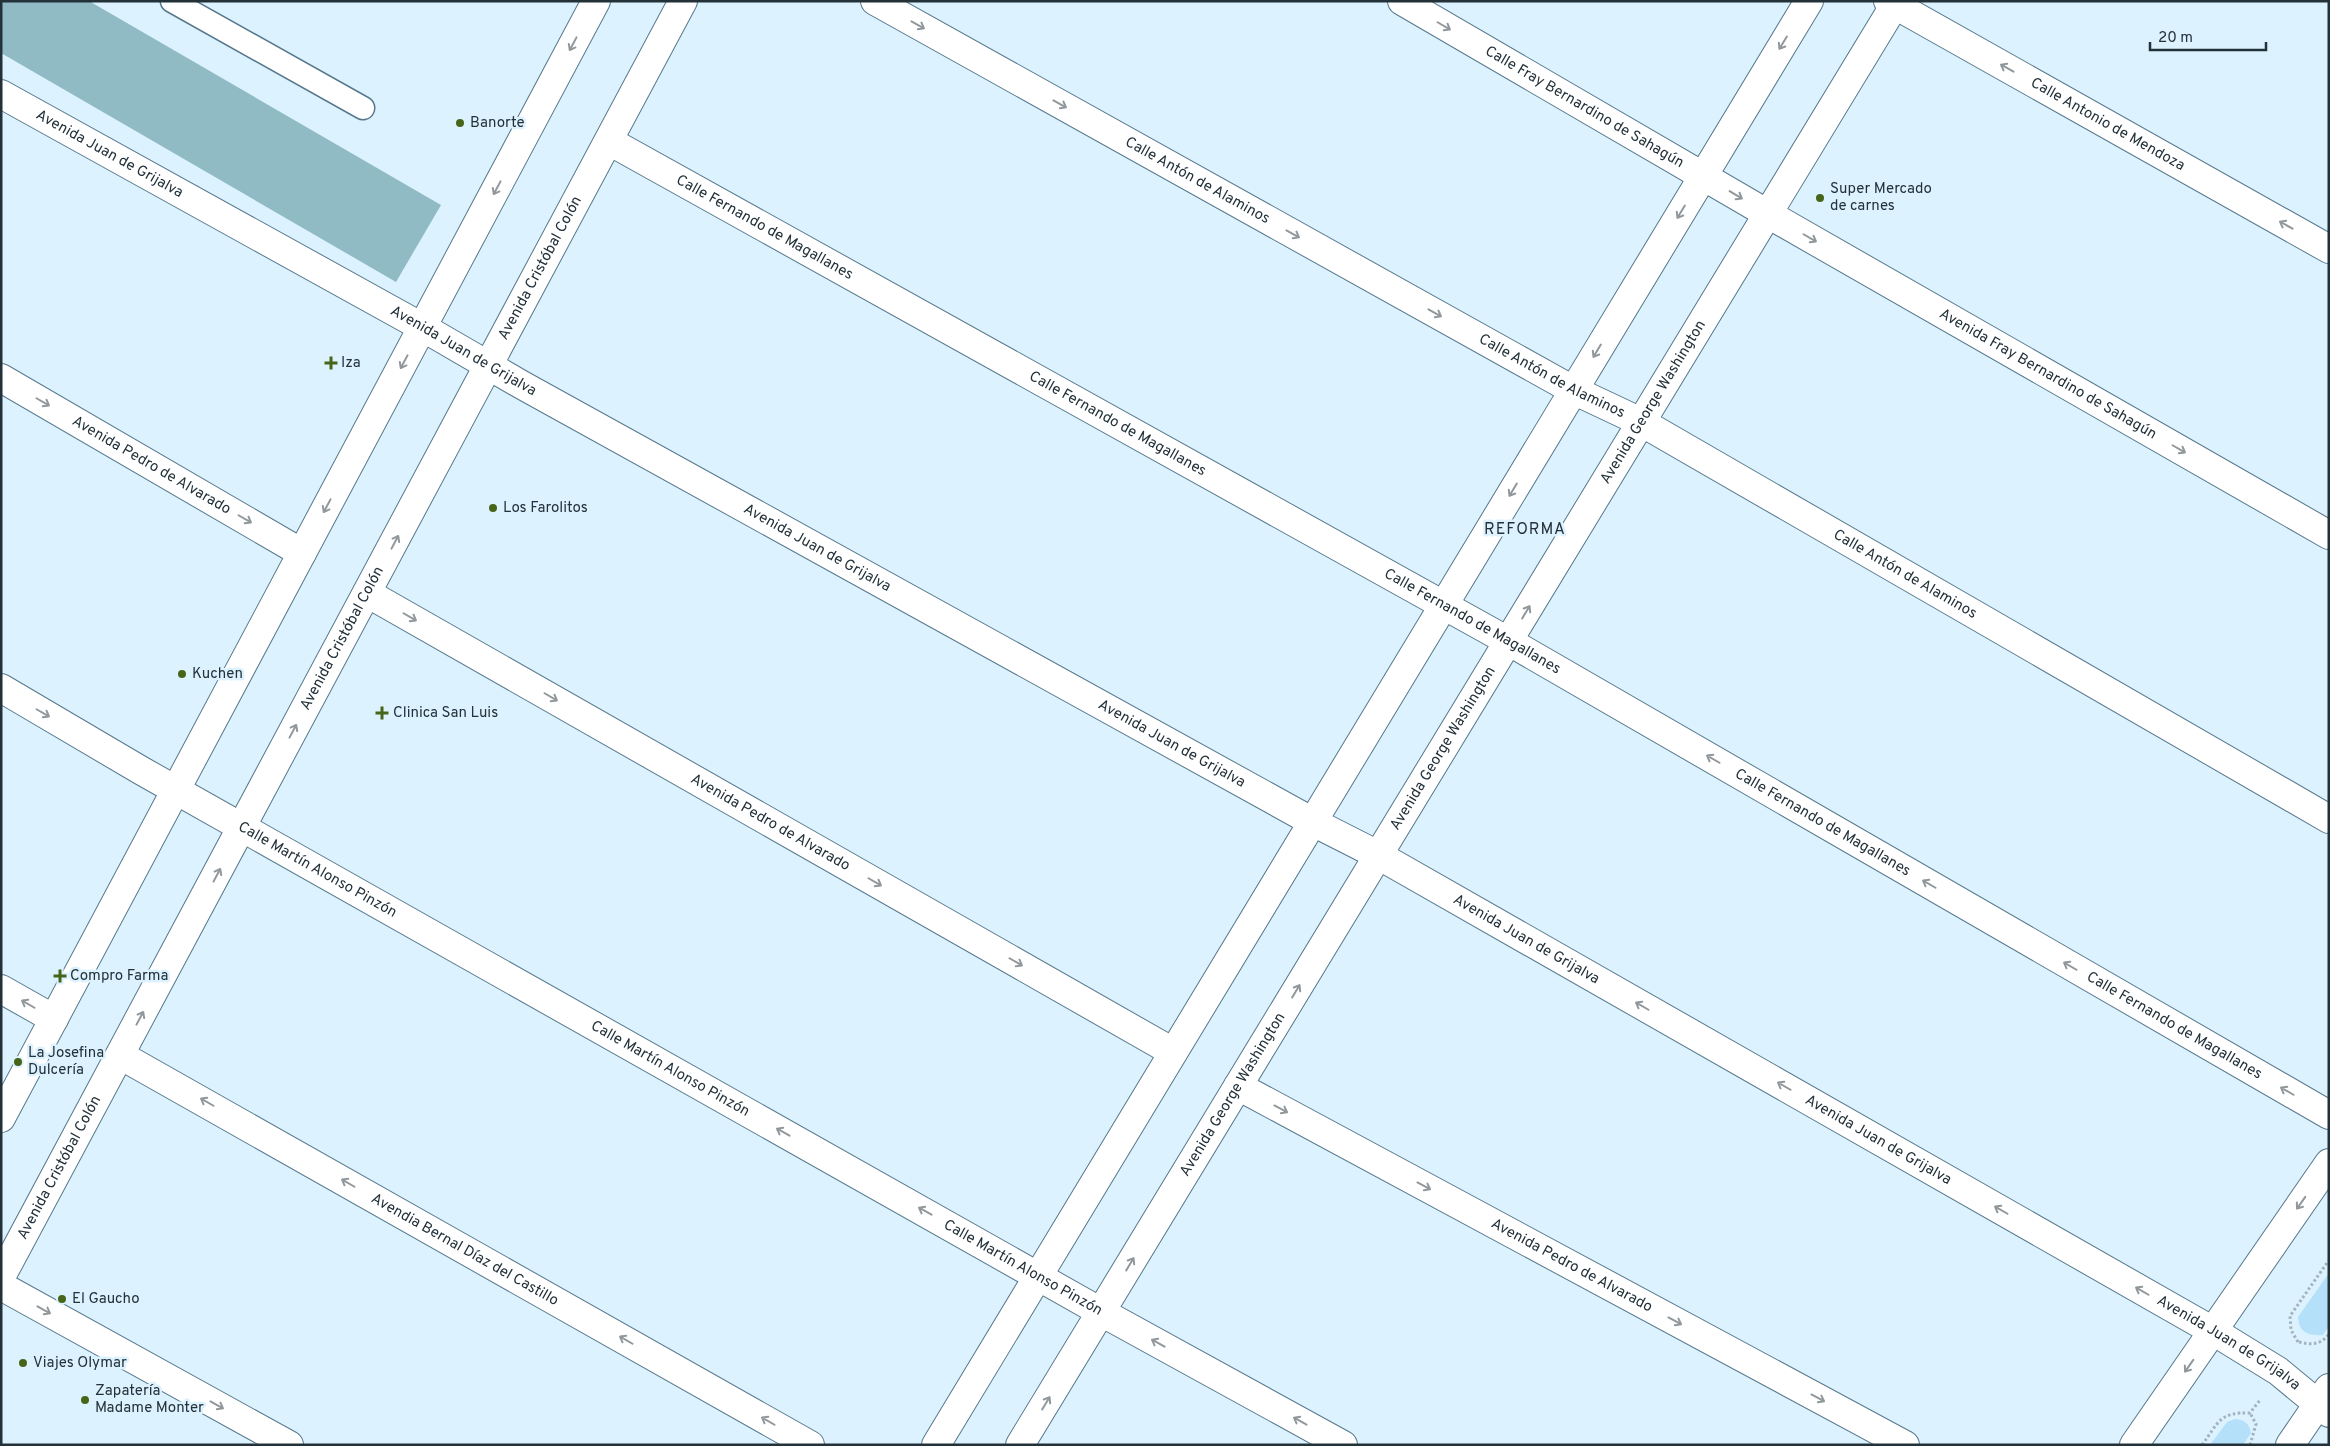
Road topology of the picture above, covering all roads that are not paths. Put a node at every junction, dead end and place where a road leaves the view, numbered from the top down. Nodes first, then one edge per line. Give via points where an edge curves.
1 (172, 1) edge
2 (596, 1) edge
3 (683, 1) edge
4 (875, 1) edge
5 (1402, 1) edge
6 (1809, 1) edge
7 (1893, 2) edge
8 (1, 94) edge
9 (363, 108) dead end
10 (609, 141) junction
11 (1703, 175) junction
12 (1768, 214) junction
13 (2329, 249) edge
14 (422, 327) junction
15 (488, 366) junction
16 (1, 378) edge
17 (1574, 390) junction
18 (1641, 422) junction
19 (2329, 535) edge
20 (302, 553) junction
21 (367, 593) junction
22 (1444, 605) junction
23 (1508, 641) junction
24 (1, 688) edge
25 (176, 790) junction
26 (2329, 819) edge
27 (1313, 822) junction
28 (242, 826) junction
29 (1378, 855) junction
30 (1, 989) edge
31 (54, 1019) junction
32 (1174, 1052) junction
33 (120, 1055) junction
34 (1238, 1086) junction
35 (2329, 1115) edge
36 (1, 1118) edge
37 (2329, 1163) edge
38 (1039, 1276) junction
39 (1, 1277) edge
40 (1, 1286) edge
41 (1101, 1312) junction
42 (2213, 1331) junction
43 (2325, 1401) edge
44 (289, 1445) edge
45 (810, 1445) edge
46 (936, 1445) edge
47 (1020, 1445) edge
48 (1343, 1445) edge
49 (1905, 1445) edge
50 (2134, 1445) edge
51 (2290, 1445) edge

1 - 9 lane
2 -> 14 street
3 - 10 street, Avenida Cristóbal Colón
4 -> 17 street, Calle Antón de Alaminos
5 -> 11 street, Calle Fray Bernardino de Sahagún
6 -> 11 street
7 - 12 street, Avenida George Washington
13 -> 7 street, Calle Antonio de Mendoza
8 - 14 street, Avenida Juan de Grijalva
10 - 15 street, Avenida Cristóbal Colón
10 - 22 street, Calle Fernando de Magallanes
11 -> 12 street, Calle Fray Bernardino de Sahagún
11 -> 17 street
12 - 18 street, Avenida George Washington
12 -> 19 street, Avenida Fray Bernardino de Sahagún
14 - 15 street, Avenida Juan de Grijalva
14 -> 20 street
21 -> 15 street, Avenida Cristóbal Colón
15 - 27 street, Avenida Juan de Grijalva
16 -> 20 street, Avenida Pedro de Alvarado
17 - 18 street, Calle Antón de Alaminos
17 -> 22 street
23 -> 18 street, Avenida George Washington
18 - 26 street, Calle Antón de Alaminos
20 - 25 street
28 -> 21 street, Avenida Cristóbal Colón
21 -> 32 street, Avenida Pedro de Alvarado
22 - 23 street, Calle Fernando de Magallanes
22 - 27 street
23 - 29 street, Avenida George Washington
35 -> 23 street, Calle Fernando de Magallanes
24 -> 25 street, Calle Martín Alonso Pinzón
25 - 28 street, Calle Martín Alonso Pinzón
25 - 31 street
27 - 29 street, Avenida Juan de Grijalva
27 - 32 street
33 -> 28 street, Avenida Cristóbal Colón
38 -> 28 street, Calle Martín Alonso Pinzón
34 -> 29 street, Avenida George Washington
42 -> 29 street, Avenida Juan de Grijalva
31 -> 30 street
31 - 36 street
32 - 38 street
33 - 39 street, Avenida Cristóbal Colón
45 -> 33 street, Avendia Bernal Díaz del Castillo
41 -> 34 street, Avenida George Washington
34 -> 49 street, Avenida Pedro de Alvarado
37 -> 42 street
38 - 41 street, Calle Martín Alonso Pinzón
38 - 46 street
40 -> 44 street
47 -> 41 street, Avenida George Washington
48 -> 41 street, Calle Martín Alonso Pinzón
42 - 43 street, Avenida Juan de Grijalva
42 -> 50 street
43 - 51 street

